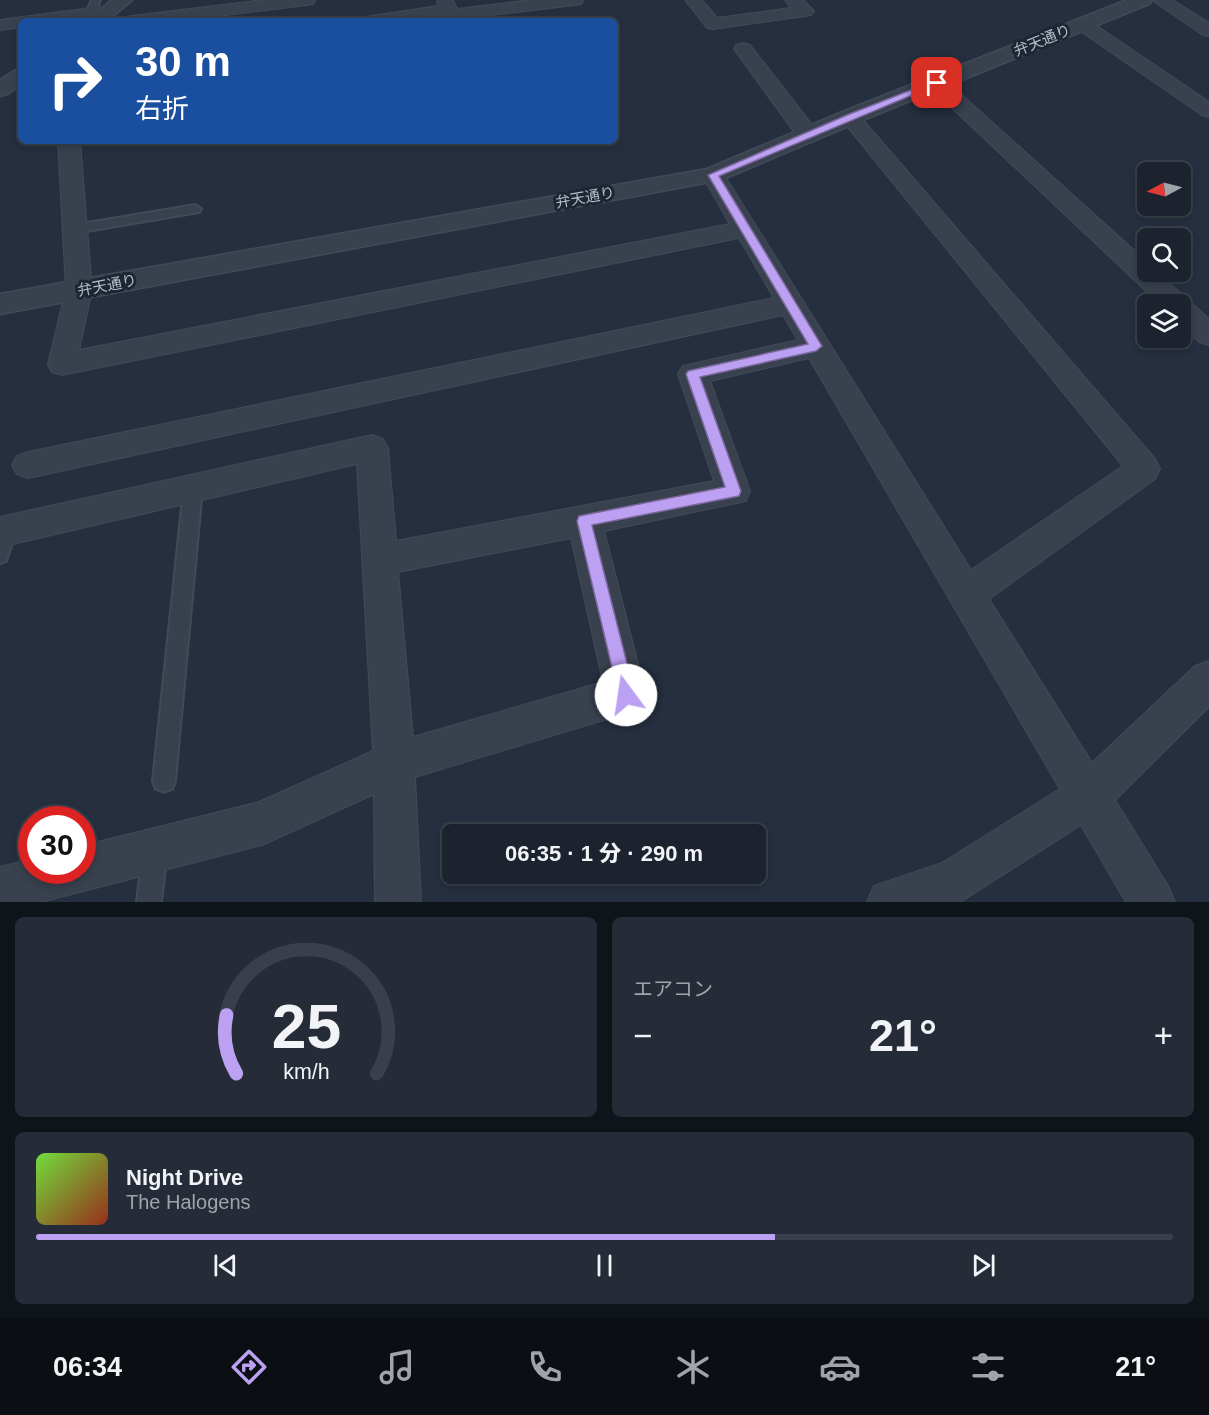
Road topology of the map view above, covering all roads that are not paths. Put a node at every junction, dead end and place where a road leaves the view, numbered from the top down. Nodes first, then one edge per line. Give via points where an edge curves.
1 (123, 0) edge
2 (307, 0) edge
3 (575, 0) edge
4 (693, 0) edge
5 (793, 0) edge
6 (1143, 0) edge
7 (1160, 0) edge
8 (447, 5) edge
9 (96, 12) edge
10 (52, 18) edge
11 (157, 18) edge
12 (386, 18) edge
13 (18, 22) edge
14 (1082, 24) junction
15 (0, 25) edge
16 (1209, 31) edge
17 (743, 49) dead end
18 (18, 77) edge
19 (937, 83) junction
20 (0, 90) edge
21 (1209, 111) edge
22 (850, 117) junction
23 (808, 135) junction
24 (69, 144) edge
25 (713, 175) junction
26 (195, 209) dead end
27 (75, 229) junction
28 (745, 229) junction
29 (79, 290) junction
30 (1165, 294) edge
31 (0, 304) edge
32 (790, 304) junction
33 (1191, 318) edge
34 (1209, 335) edge
35 (816, 346) junction
36 (28, 465) dead end
37 (192, 489) junction
38 (584, 521) junction
39 (2, 539) edge
40 (380, 560) junction
41 (965, 595) junction
42 (1209, 680) edge
43 (394, 763) junction
44 (164, 781) dead end
45 (1087, 797) junction
46 (155, 850) junction
47 (96, 865) edge
48 (23, 884) edge
49 (0, 890) edge
50 (149, 902) edge
51 (398, 902) edge
52 (890, 902) edge
53 (1152, 902) edge

1 - 9 street
2 - 11 street
3 - 8 street via 449,15
4 - 5 street via 713,24 805,11
6 - 14 street, 弁天通り
7 - 16 street
8 - 12 street
9 - 10 street
13 - 15 street
14 - 19 street, 弁天通り
14 - 21 street
17 - 23 street
18 - 20 street
19 - 22 street, 弁天通り
19 - 30 street
22 - 23 street, 弁天通り
22 - 41 street via 1144,469
23 - 25 street, 弁天通り
24 - 27 street
25 - 28 street
25 - 29 street, 弁天通り
26 - 27 lane
27 - 29 street
28 - 29 street via 62,364
28 - 32 street
29 - 31 street, 弁天通り
32 - 35 street
32 - 36 street
33 - 34 street
35 - 38 street via 693,374 734,491
35 - 41 street
37 - 39 street
37 - 40 street via 372,448
37 - 44 lane
38 - 40 street
38 - 43 street via 626,695
40 - 43 street
41 - 45 street
42 - 45 street
43 - 46 street via 262,823
43 - 51 street
45 - 52 street via 953,882
45 - 53 street
46 - 47 street
46 - 50 lane
48 - 49 street

